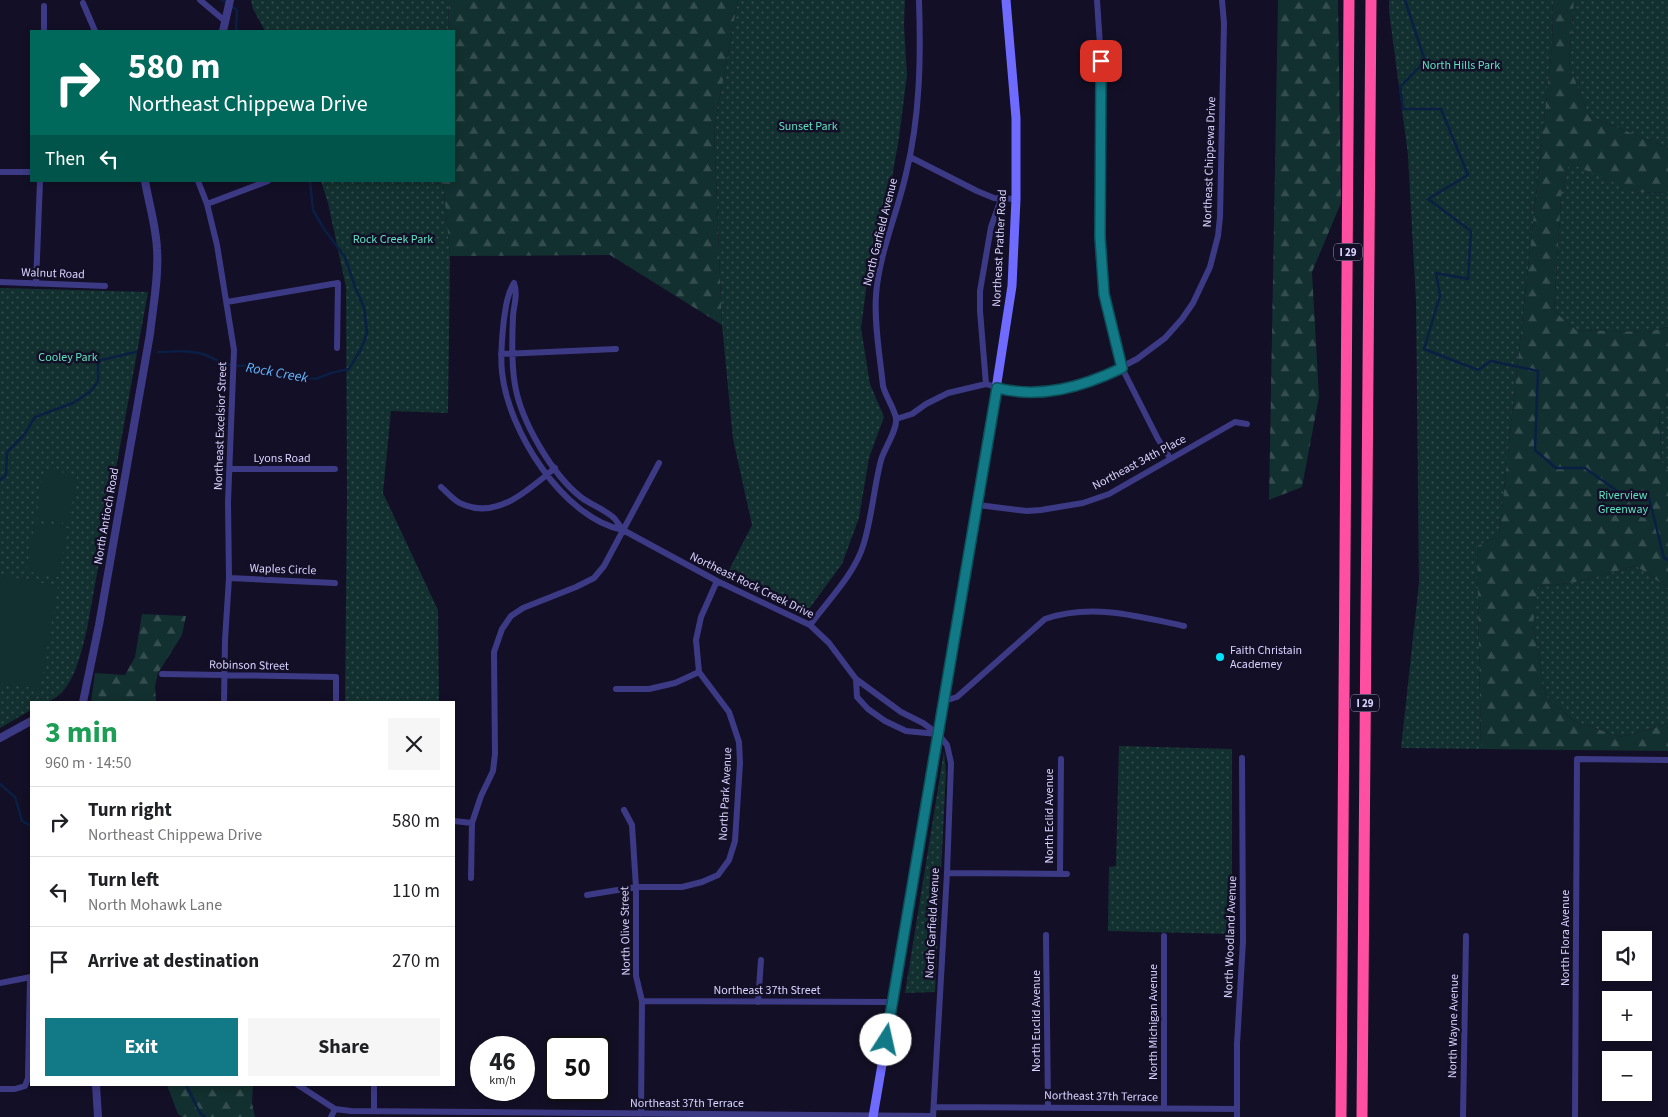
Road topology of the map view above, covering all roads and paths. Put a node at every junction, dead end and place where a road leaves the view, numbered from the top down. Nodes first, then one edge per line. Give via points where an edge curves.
1 (200, 0) edge
2 (230, 0) edge
3 (919, 0) edge
4 (1006, 0) edge
5 (1097, 0) edge
6 (1222, 0) edge
7 (1349, 0) edge
8 (1371, 0) edge
9 (83, 3) dead end
10 (44, 6) dead end
11 (226, 17) junction
12 (44, 30) edge
13 (95, 30) edge
14 (223, 30) edge
15 (910, 157) junction
16 (0, 172) edge
17 (30, 172) edge
18 (40, 182) edge
19 (145, 182) edge
20 (198, 182) edge
21 (265, 182) edge
22 (1000, 199) junction
23 (1016, 199) junction
24 (207, 204) junction
25 (0, 282) edge
26 (36, 284) junction
27 (105, 286) dead end
28 (227, 302) junction
29 (337, 348) dead end
30 (616, 349) dead end
31 (513, 353) junction
32 (501, 354) junction
33 (1122, 368) junction
34 (986, 384) junction
35 (997, 388) junction
36 (896, 419) junction
37 (1247, 424) dead end
38 (1170, 458) junction
39 (659, 463) dead end
40 (335, 468) dead end
41 (555, 468) junction
42 (230, 469) junction
43 (547, 474) junction
44 (440, 487) dead end
45 (978, 505) junction
46 (623, 530) junction
47 (229, 578) junction
48 (717, 581) junction
49 (335, 583) dead end
50 (810, 625) junction
51 (1184, 626) dead end
52 (699, 672) junction
53 (162, 674) dead end
54 (224, 677) junction
55 (856, 680) junction
56 (616, 690) dead end
57 (83, 701) edge
58 (224, 701) edge
59 (336, 701) edge
60 (944, 702) junction
61 (30, 722) edge
62 (938, 734) junction
63 (0, 738) edge
64 (1242, 758) dead end
65 (1060, 759) dead end
66 (1668, 760) edge
67 (624, 810) dead end
68 (455, 821) edge
69 (472, 823) junction
70 (947, 873) junction
71 (471, 878) dead end
72 (636, 887) junction
73 (587, 895) dead end
74 (1046, 935) dead end
75 (1164, 936) dead end
76 (1466, 936) dead end
77 (761, 960) dead end
78 (30, 978) edge
79 (0, 983) edge
80 (642, 1001) junction
81 (758, 1002) junction
82 (893, 1002) junction
83 (30, 1011) edge
84 (96, 1086) edge
85 (300, 1086) edge
86 (374, 1086) edge
87 (0, 1088) edge
88 (934, 1107) junction
89 (1048, 1107) junction
90 (1164, 1108) junction
91 (1237, 1108) junction
92 (335, 1109) junction
93 (374, 1111) junction
94 (641, 1114) junction
95 (603, 1115) edge
96 (727, 1116) edge
97 (873, 1116) edge
98 (98, 1117) edge
99 (331, 1117) edge
100 (933, 1117) edge
101 (1237, 1117) edge
102 (1341, 1117) edge
103 (1362, 1117) edge
104 (1463, 1117) edge
105 (1576, 1117) edge

1 - 11 street
2 - 11 street
3 - 15 street, North Garfield Avenue via 920,57
4 - 23 main road, Northeast Prather Road via 1016,118
5 - 33 street via 1101,61 1100,237 1104,294
6 - 33 street, Northeast Chippewa Drive via 1220,217 1214,255 1203,285 1182,319 1165,338
7 - 102 highway, I 29
8 - 103 highway, I 29
9 - 13 street
10 - 12 street
11 - 14 street
15 - 22 street via 976,191
15 - 36 street, North Garfield Avenue via 876,294 883,386
16 - 17 street
18 - 26 street
19 - 57 street, North Antioch Road via 157,250 156,290
20 - 24 street, Northeast Excelsior Street
21 - 24 street
22 - 23 street
22 - 34 street via 991,227 980,291
23 - 35 main road, Northeast Prather Road via 1012,286
24 - 28 street, Northeast Excelsior Street
25 - 26 street, Walnut Road
26 - 27 street, Walnut Road
28 - 29 street via 338,283
28 - 42 street, Northeast Excelsior Street via 234,350
30 - 31 street
31 - 32 street
31 - 32 street, Northeast Rock Creek Drive via 517,292 514,283 508,294
31 - 41 street, Northeast Rock Creek Drive via 515,384 523,412
32 - 43 street, Northeast Rock Creek Drive via 508,400 518,427
33 - 35 street, Northeast Chippewa Drive via 1063,390 1029,393
33 - 38 street
34 - 35 street, Northeast Chippewa Drive
34 - 36 street via 948,393 912,414
35 - 45 main road, Northeast Prather Road
36 - 50 street via 881,460 861,550 849,574
37 - 38 street, Northeast 34th Place via 1235,422
38 - 45 street, Northeast 34th Place via 1109,494 1083,503 1027,511
39 - 46 street
40 - 42 street, Lyons Road
41 - 43 street
41 - 46 street, Northeast Rock Creek Drive via 582,498 614,518
42 - 47 street, Northeast Excelsior Street
43 - 44 street via 507,504 492,509 460,504
43 - 46 street, Northeast Rock Creek Drive via 567,499 595,519
45 - 60 main road, Northeast Prather Road
46 - 48 street, Northeast Rock Creek Drive
46 - 69 street via 594,578 523,608 511,616 502,629 494,652 495,754 492,771
47 - 49 street, Waples Circle
47 - 54 street, Northeast Excelsior Street
48 - 50 street, Northeast Rock Creek Drive
48 - 52 street via 701,617 696,640
50 - 55 street, Northeast Rock Creek Drive via 829,643
51 - 60 street via 1121,612 1062,613 1045,619 957,696
52 - 56 street via 675,683 649,689
52 - 72 street, North Park Avenue via 729,712 739,742 735,841 729,860 718,875 682,887
53 - 54 street, Robinson Street
54 - 58 street, Northeast Excelsior Street
54 - 59 street, Robinson Street via 336,678
55 - 62 street, Northeast Rock Creek Drive
55 - 62 street, Northeast Rock Creek Drive via 857,697 885,721 906,731
60 - 62 main road, Northeast Prather Road
61 - 63 street
62 - 70 street, North Garfield Avenue via 947,745 951,763
62 - 82 main road, Northeast Prather Road
64 - 91 street, North Woodland Avenue via 1243,941
65 - 70 street, North Eclid Avenue via 1064,874
66 - 105 street, North Flora Avenue via 1577,759
67 - 72 street, North Olive Street via 632,825
68 - 69 street
69 - 71 street
70 - 88 street, North Garfield Avenue
72 - 73 street, North Park Avenue
72 - 80 street, North Olive Street via 636,976
74 - 89 street, North Euclid Avenue
75 - 90 street, North Michigan Avenue
76 - 104 street, North Wayne Avenue
77 - 81 street
78 - 79 street
80 - 81 street, Northeast 37th Street
80 - 94 street, North Olive Street
81 - 82 street, Northeast 37th Street
82 - 97 main road, Northeast Prather Road
83 - 87 street via 25,1086
84 - 98 street
85 - 92 street
86 - 93 street
88 - 89 street, Northeast 37th Terrace
88 - 100 street, North Garfield Avenue
89 - 90 street, Northeast 37th Terrace
90 - 91 street, Northeast 37th Terrace
91 - 101 street, North Woodland Avenue
92 - 93 street, Northeast 37th Terrace
92 - 99 street
93 - 95 street, Northeast 37th Terrace
94 - 95 street, Northeast 37th Terrace
94 - 96 street, Northeast 37th Terrace
96 - 97 street, Northeast 37th Terrace
97 - 100 street, Northeast 37th Terrace

